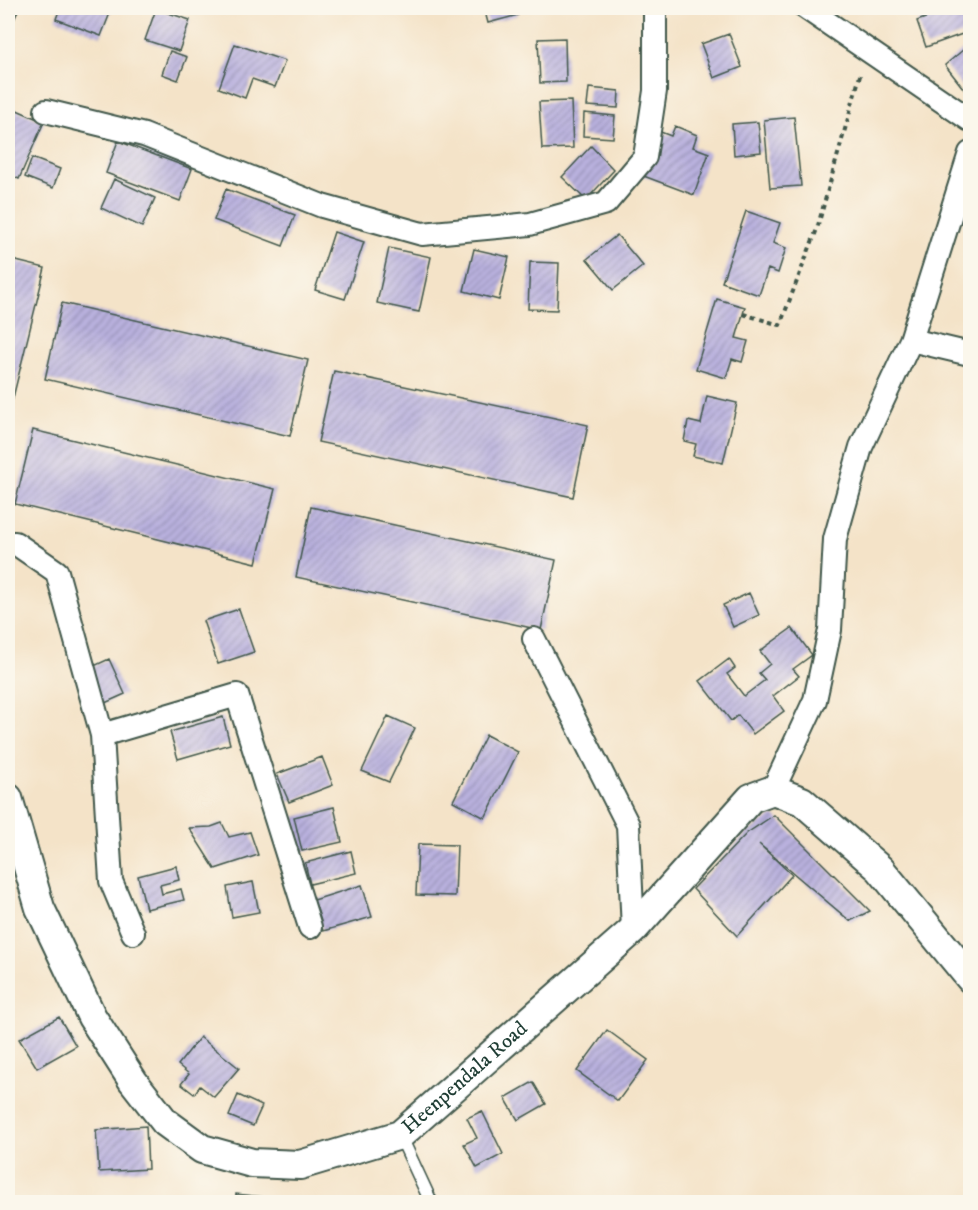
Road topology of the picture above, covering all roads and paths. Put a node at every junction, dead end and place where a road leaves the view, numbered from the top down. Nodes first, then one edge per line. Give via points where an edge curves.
1 (655, 8) edge
2 (806, 8) edge
3 (867, 50) junction
4 (46, 111) dead end
5 (970, 120) edge
6 (970, 153) edge
7 (743, 314) dead end
8 (911, 340) junction
9 (970, 354) edge
10 (8, 543) edge
11 (534, 639) dead end
12 (102, 735) junction
13 (773, 790) junction
14 (8, 798) edge
15 (310, 927) dead end
16 (633, 930) junction
17 (133, 933) dead end
18 (970, 978) edge
19 (400, 1135) junction
20 (430, 1203) edge

1 - 4 street via 655,91 645,157 606,203 530,224 423,234 322,207 144,135
2 - 3 street
3 - 5 street
3 - 7 path via 817,229 780,325
6 - 8 street
8 - 9 street
8 - 13 street via 861,447 835,539 830,630 815,700
10 - 12 street via 15,543 57,572
11 - 16 street via 628,825
12 - 15 street via 237,695
12 - 17 street via 111,881
13 - 16 street, Heenpendala Road via 751,798
13 - 18 street via 802,801 880,869
14 - 19 street, Heenpendala Road via 40,909 92,1017 133,1082 165,1122 202,1149 252,1163 300,1165
16 - 19 street, Heenpendala Road
19 - 20 lane

